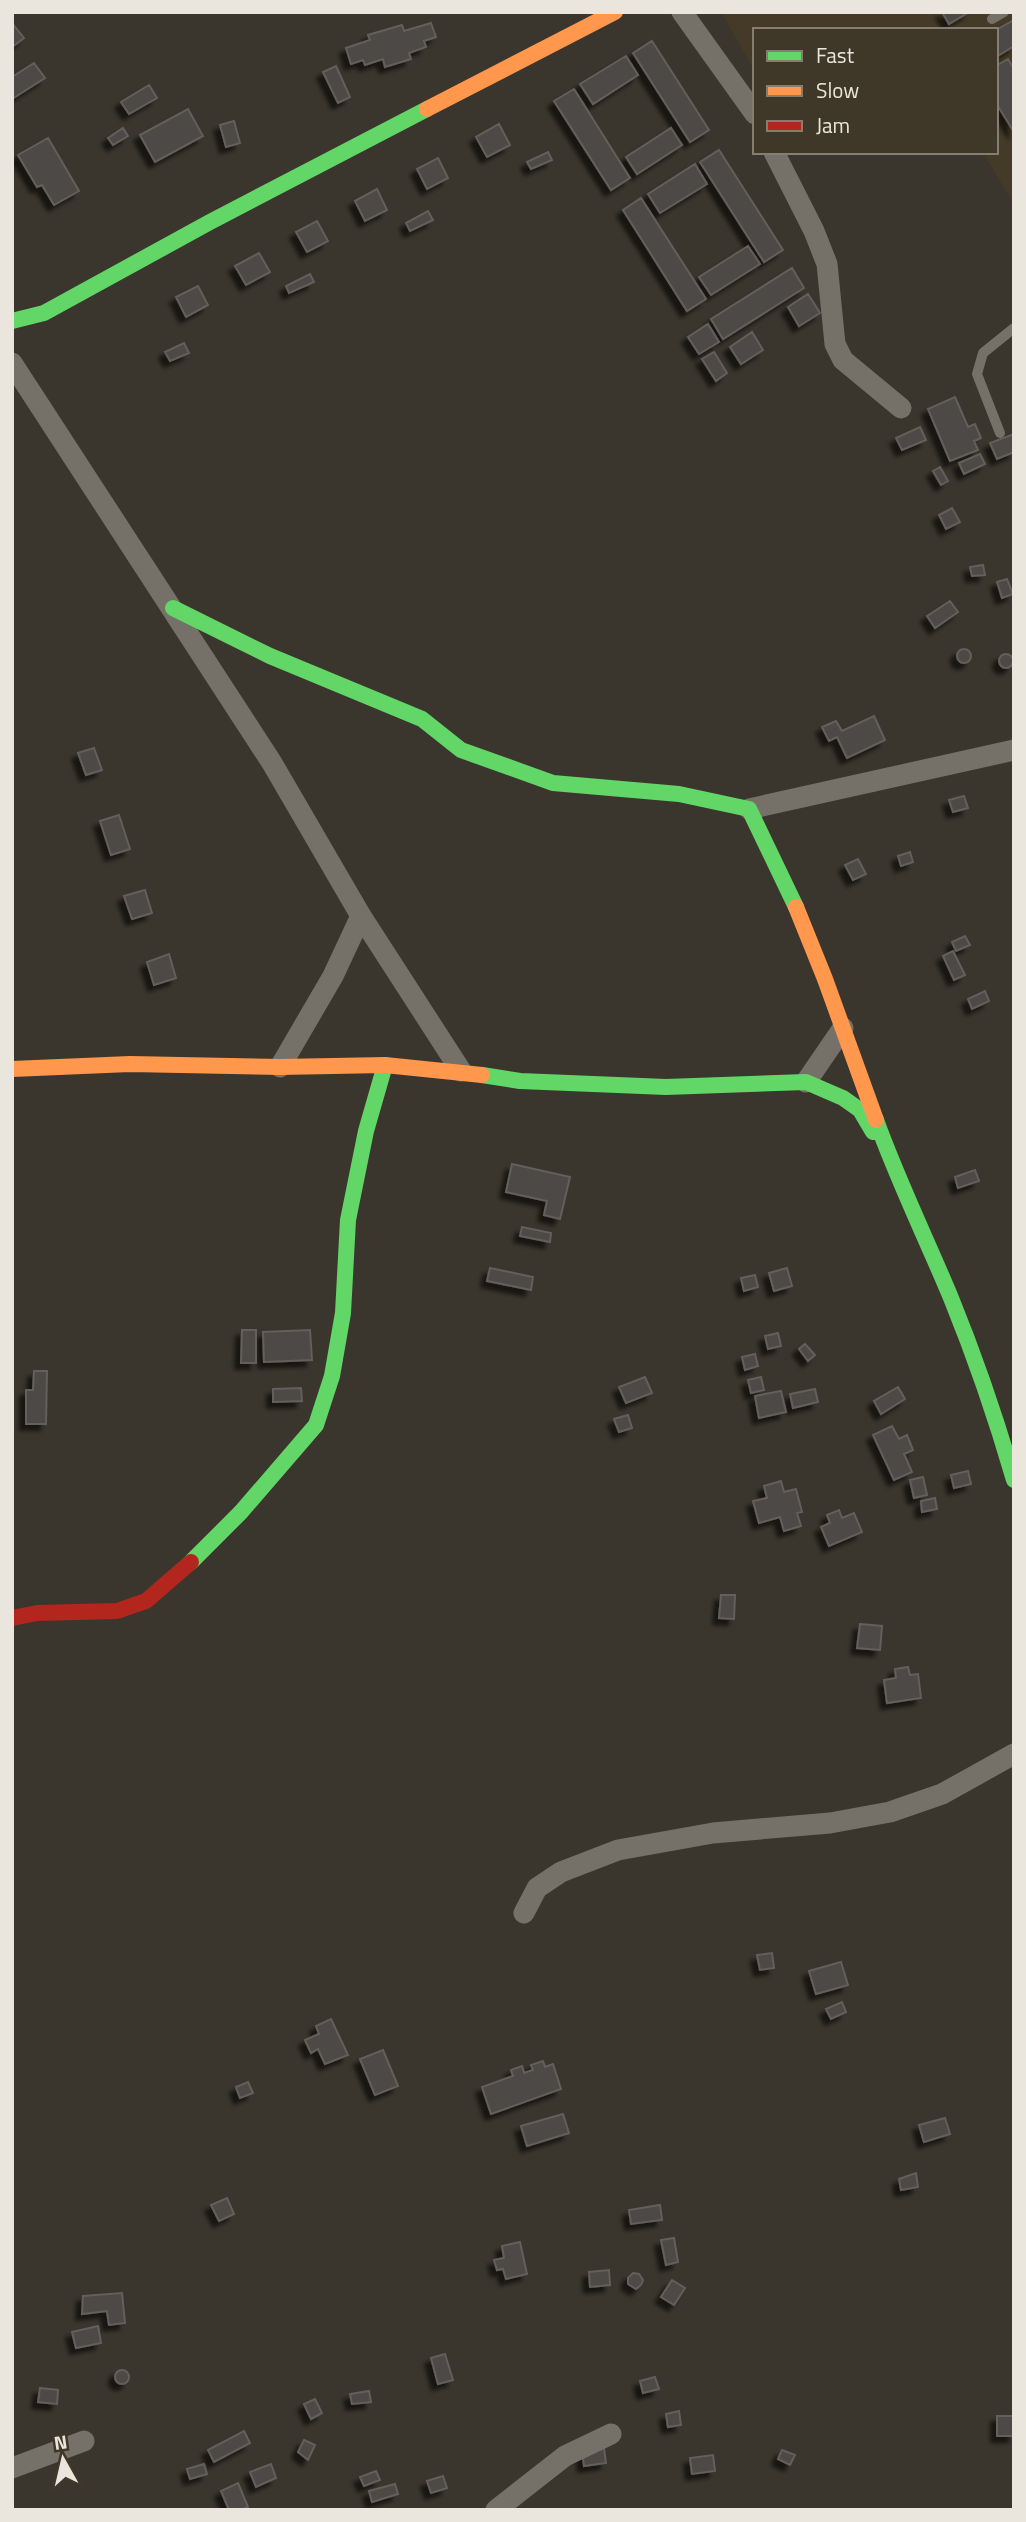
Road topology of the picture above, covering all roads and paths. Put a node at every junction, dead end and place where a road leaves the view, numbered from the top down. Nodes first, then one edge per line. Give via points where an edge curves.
1 (615, 12) edge
2 (682, 12) edge
3 (1004, 12) edge
4 (992, 19) dead end
5 (753, 111) edge
6 (775, 154) edge
7 (12, 321) edge
8 (1014, 328) edge
9 (12, 363) edge
10 (901, 408) dead end
11 (1000, 433) dead end
12 (173, 608) junction
13 (1014, 750) edge
14 (749, 809) junction
15 (361, 916) junction
16 (843, 1027) junction
17 (385, 1065) junction
18 (280, 1067) junction
19 (12, 1069) edge
20 (461, 1071) junction
21 (806, 1082) junction
22 (888, 1156) junction
23 (1014, 1480) edge
24 (12, 1618) edge
25 (1014, 1754) edge
26 (524, 1913) dead end
27 (611, 2434) dead end
28 (84, 2441) dead end
29 (12, 2468) edge
30 (496, 2510) edge

1 - 7 street via 44,313
2 - 5 street
3 - 4 lane
6 - 10 street via 827,264 835,344 844,360
8 - 11 lane via 983,353 977,374
9 - 12 street
12 - 14 street via 270,656 422,719 461,750 553,783 679,794
12 - 15 street via 272,763
13 - 14 street
14 - 16 street via 777,859
15 - 18 street via 333,976
15 - 20 street
16 - 21 street
16 - 22 street
17 - 18 street
17 - 20 street
17 - 24 street via 348,1220 343,1313 332,1377 316,1425 241,1512 146,1601 117,1611
18 - 19 street via 130,1064
20 - 21 street via 520,1081 666,1087
21 - 22 street via 860,1110
22 - 23 street via 991,1402
25 - 26 street via 942,1794 890,1812 830,1823 713,1833 618,1850 561,1872 537,1888
27 - 30 street via 565,2456
28 - 29 street

